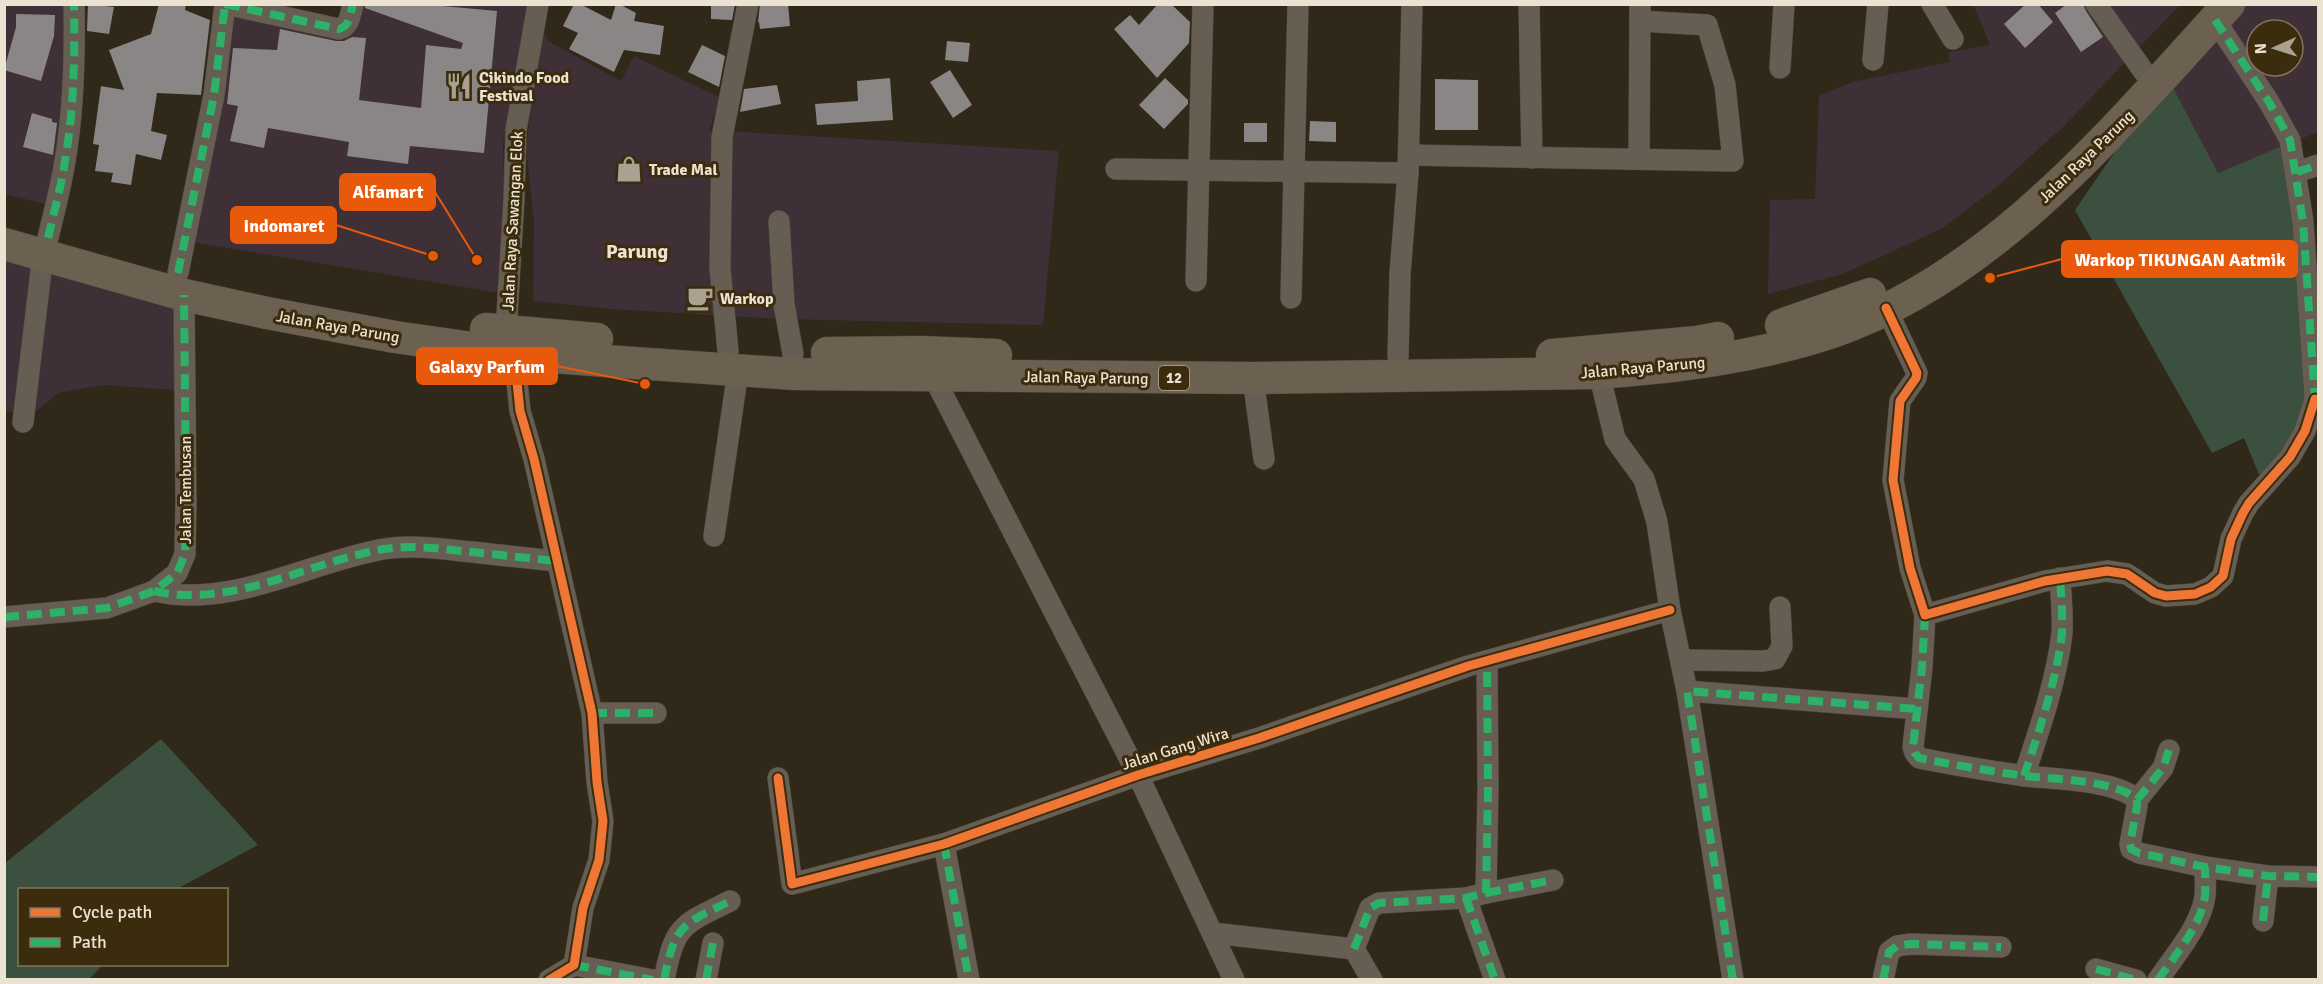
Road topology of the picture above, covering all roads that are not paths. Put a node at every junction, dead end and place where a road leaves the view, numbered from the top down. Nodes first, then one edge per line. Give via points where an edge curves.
1 (74, 4) edge
2 (225, 4) edge
3 (353, 4) edge
4 (538, 4) edge
5 (748, 4) edge
6 (1203, 4) edge
7 (1298, 4) edge
8 (1412, 4) edge
9 (1529, 4) edge
10 (1784, 4) edge
11 (1878, 4) edge
12 (1932, 4) edge
13 (2096, 4) edge
14 (2216, 10) edge
15 (1640, 13) edge
16 (1953, 39) dead end
17 (1873, 60) dead end
18 (1779, 68) dead end
19 (2144, 72) junction
20 (1532, 158) junction
21 (1639, 159) junction
22 (1408, 164) junction
23 (2319, 165) edge
24 (1116, 169) dead end
25 (1199, 170) junction
26 (1294, 171) junction
27 (2296, 172) junction
28 (779, 221) dead end
29 (4, 226) edge
30 (4, 244) edge
31 (45, 246) junction
32 (1196, 281) dead end
33 (181, 284) junction
34 (1291, 298) dead end
35 (1886, 308) junction
36 (510, 343) junction
37 (793, 354) junction
38 (1398, 357) junction
39 (1648, 358) junction
40 (733, 362) junction
41 (926, 363) junction
42 (1599, 373) junction
43 (1253, 378) junction
44 (2317, 398) edge
45 (23, 422) dead end
46 (1264, 459) dead end
47 (714, 536) dead end
48 (557, 561) junction
49 (2060, 578) junction
50 (154, 591) junction
51 (1780, 607) dead end
52 (1670, 610) junction
53 (1925, 615) junction
54 (4, 617) edge
55 (1682, 660) junction
56 (1487, 661) junction
57 (1687, 691) junction
58 (1917, 709) junction
59 (592, 712) junction
60 (656, 713) dead end
61 (2169, 750) dead end
62 (1138, 775) junction
63 (2025, 776) junction
64 (778, 778) dead end
65 (2137, 800) junction
66 (944, 844) junction
67 (2205, 867) junction
68 (2268, 876) junction
69 (2319, 877) edge
70 (1553, 880) dead end
71 (1476, 896) junction
72 (730, 901) dead end
73 (2263, 921) dead end
74 (1213, 933) junction
75 (713, 943) dead end
76 (2001, 947) dead end
77 (1354, 949) junction
78 (574, 965) junction
79 (2096, 969) dead end
80 (549, 980) edge
81 (653, 980) edge
82 (664, 980) edge
83 (706, 980) edge
84 (969, 980) edge
85 (1234, 980) edge
86 (1372, 980) edge
87 (1494, 980) edge
88 (1733, 980) edge
89 (1883, 980) edge
90 (2136, 980) edge
91 (2158, 980) edge

1 - 31 street via 70,125
2 - 3 street via 339,29 348,22
2 - 33 street, Jalan Tembusan
4 - 36 street, Jalan Raya Sawangan Elok via 516,130
5 - 40 street via 722,137 720,268
6 - 25 street
7 - 26 street
8 - 22 street
9 - 20 street
10 - 18 street
11 - 17 street
12 - 16 street
13 - 19 street
14 - 19 highway, Jalan Raya Parung / 12
14 - 27 street via 2282,123 2290,140
14 - 35 highway, Jalan Raya Parung / 12 via 2136,107 2018,220 1941,279
15 - 21 street
15 - 21 street via 1707,25 1725,85 1733,161
19 - 39 highway, Jalan Raya Parung / 12 via 1995,221 1900,283 1788,324 1697,342
20 - 21 street
20 - 22 street
22 - 26 street
22 - 38 street
23 - 27 street
24 - 25 street
25 - 26 street
25 - 32 street
26 - 34 street
27 - 44 street
28 - 37 street via 784,304
29 - 31 highway, Jalan Raya Parung / 12
30 - 31 highway, Jalan Raya Parung / 12
31 - 33 highway, Jalan Raya Parung / 12
31 - 45 street
33 - 36 highway, Jalan Raya Parung / 12 via 267,313 395,337
33 - 50 street, Jalan Tembusan via 185,554 177,573
35 - 39 highway, Jalan Raya Parung / 12 via 1836,330 1745,355
35 - 53 street via 1917,373 1900,401 1893,480 1910,568
36 - 40 highway, Jalan Raya Parung / 12
36 - 48 street, Jalan Raya Sawangan Elok via 520,411
37 - 40 highway, Jalan Raya Parung / 12
37 - 41 highway, Jalan Raya Parung / 12
38 - 39 highway, Jalan Raya Parung / 12
38 - 41 highway, Jalan Raya Parung / 12
39 - 42 highway, Jalan Raya Parung / 12
40 - 41 highway, Jalan Raya Parung / 12 via 794,374
40 - 47 street
41 - 43 highway, Jalan Raya Parung / 12
41 - 62 street, Jalan Gang Wira
42 - 43 highway, Jalan Raya Parung / 12
42 - 52 street via 1615,439 1637,467 1650,497 1662,546
43 - 46 street
44 - 49 street via 2290,457 2243,513 2231,539 2223,576 2211,587 2195,594 2166,596 2122,573 2107,571
48 - 50 street via 427,548 387,549 221,593 176,596
48 - 59 street, Jalan Raya Sawangan Elok
49 - 53 street
49 - 63 street via 2060,645
50 - 54 street, Jalan Tembusan via 107,608
51 - 55 street via 1782,646 1774,659
52 - 55 street
52 - 56 street, Jalan Gang Wira
53 - 58 street
55 - 57 street
56 - 62 street, Jalan Gang Wira
56 - 71 street via 1488,790
57 - 58 street
57 - 88 street
58 - 63 street via 1913,747 1919,758
59 - 60 street
59 - 78 street, Jalan Raya Sawangan Elok via 603,833
61 - 65 street via 2163,768
62 - 66 street, Jalan Gang Wira
62 - 74 street, Jalan Gang Wira
63 - 65 street via 2098,784
64 - 66 street, Jalan Gang Wira via 792,884
65 - 67 street via 2131,849
66 - 84 street
67 - 68 street
67 - 91 street via 2205,897 2199,915
68 - 69 street
68 - 73 street
70 - 71 street
71 - 77 street via 1379,903 1370,908
71 - 87 street
72 - 82 street via 692,920 677,934
74 - 77 street
74 - 85 street, Jalan Gang Wira
75 - 83 street
76 - 89 street via 1897,946 1889,952
77 - 86 street
78 - 80 street
78 - 81 street
79 - 90 street

